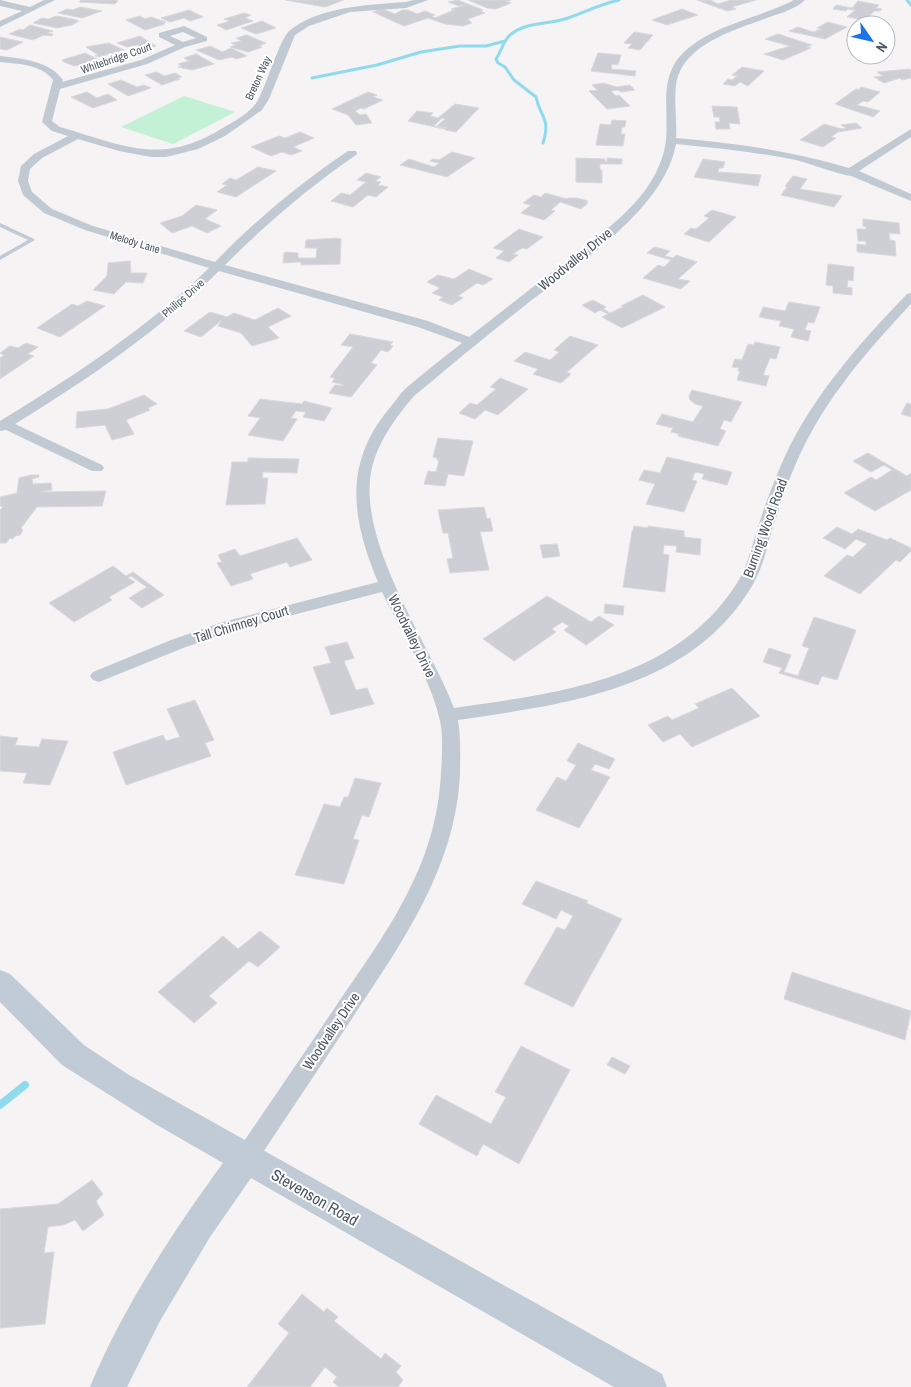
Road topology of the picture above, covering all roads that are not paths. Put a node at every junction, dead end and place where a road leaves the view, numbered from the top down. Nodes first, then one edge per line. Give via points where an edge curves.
1 (16, 0) edge
2 (51, 0) edge
3 (424, 0) edge
4 (802, 0) edge
5 (372, 3) edge
6 (3, 4) edge
7 (31, 10) junction
8 (0, 24) edge
9 (182, 45) dead end
10 (0, 58) edge
11 (57, 87) junction
12 (911, 132) edge
13 (77, 135) junction
14 (671, 141) junction
15 (352, 153) dead end
16 (849, 173) junction
17 (911, 198) edge
18 (0, 225) edge
19 (0, 258) edge
20 (218, 267) junction
21 (911, 297) edge
22 (471, 342) junction
23 (2, 426) edge
24 (97, 468) dead end
25 (387, 585) junction
26 (99, 676) dead end
27 (447, 715) junction
28 (0, 983) edge
29 (246, 1158) junction
30 (108, 1387) edge
31 (649, 1387) edge

1 - 6 street
2 - 7 street
3 - 5 street, Breton Way via 406,5
4 - 14 street, Woodvalley Drive via 710,38 680,62 670,88
5 - 13 street, Breton Way via 316,19 298,28 291,34 258,108 188,151 144,153
6 - 7 street
7 - 8 street
9 - 11 street, Whitebridge Court via 144,62
10 - 11 street via 50,70 58,80
11 - 13 street via 47,122 56,129
12 - 16 street
13 - 20 street, Melody Lane via 38,156 25,168 24,187 35,201 48,211 89,228
14 - 16 street via 759,150
14 - 22 street, Woodvalley Drive via 662,171 634,210
15 - 20 street, Philips Drive via 278,207
16 - 17 street
18 - 19 lane via 32,240
20 - 22 street, Melody Lane via 390,315
20 - 23 street, Philips Drive via 136,337
21 - 27 street, Burning Wood Road via 852,360 820,404 787,468 754,567 725,611 702,634 647,669 596,690
22 - 25 street, Woodvalley Drive via 394,408 383,422 372,447 361,492 363,515 369,541
23 - 24 street
25 - 26 street, Tall Chimney Court via 228,627 178,643
25 - 27 street, Woodvalley Drive via 436,684
27 - 29 street, Woodvalley Drive via 452,742 449,804 444,831 418,899
28 - 29 street, Stevenson Road via 72,1055 168,1115
29 - 30 street, Woodvalley Drive via 198,1225 148,1309
29 - 31 street, Stevenson Road

